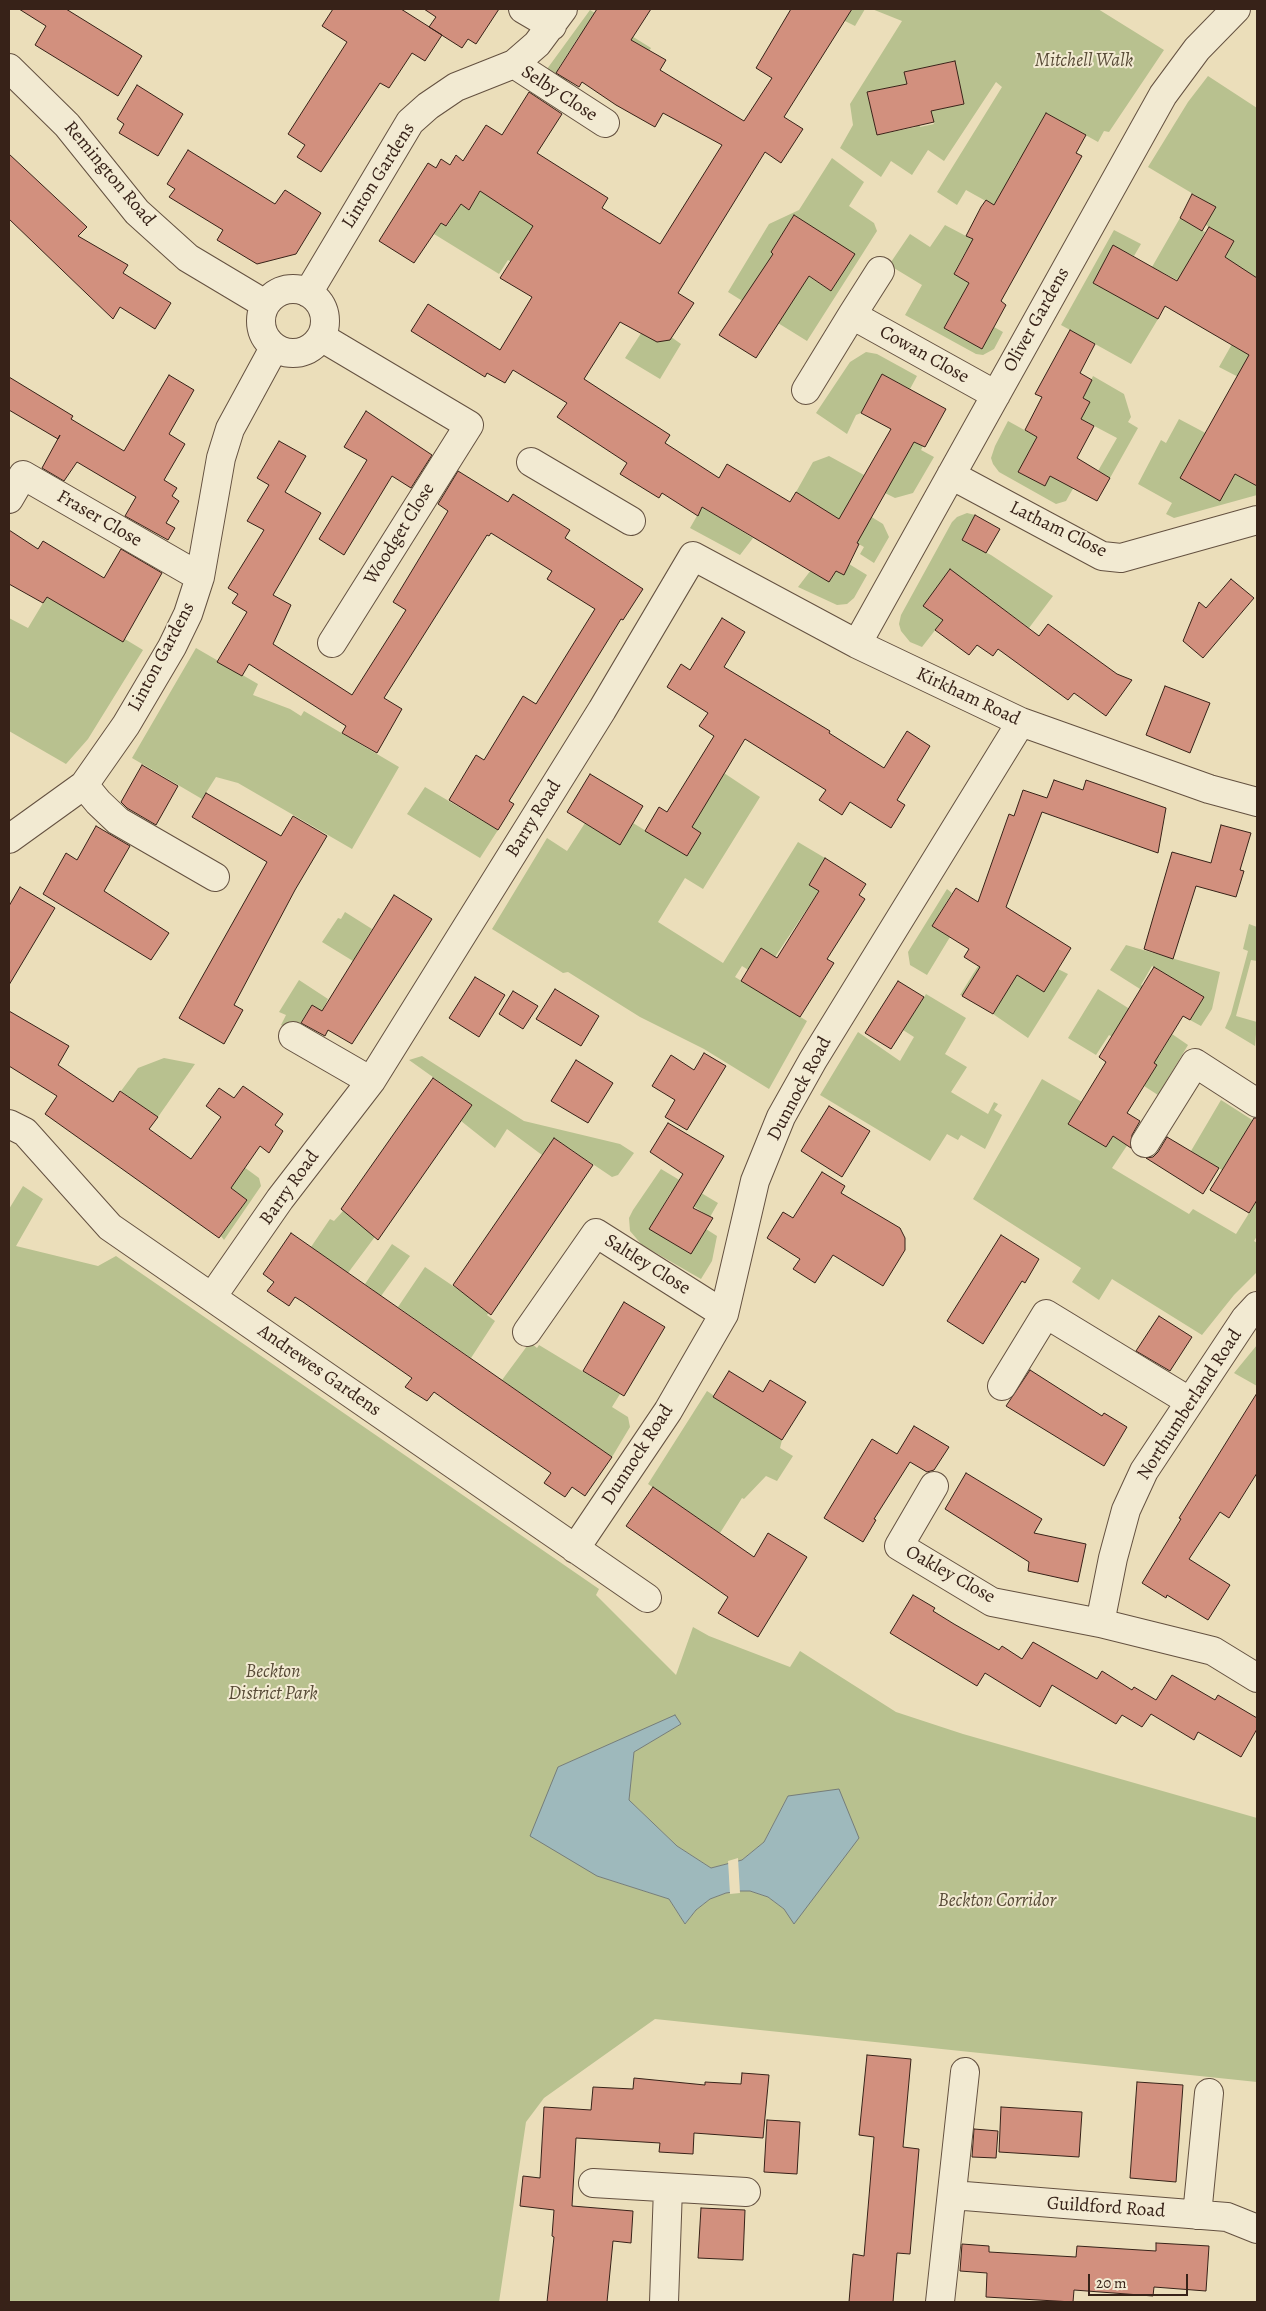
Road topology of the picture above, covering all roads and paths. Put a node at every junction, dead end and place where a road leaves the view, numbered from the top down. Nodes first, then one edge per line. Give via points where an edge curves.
1 (523, 9) edge
2 (1236, 9) edge
3 (557, 18) edge
4 (514, 64) junction
5 (9, 68) edge
6 (605, 123) dead end
7 (880, 271) dead end
8 (308, 292) junction
9 (265, 304) junction
10 (852, 315) junction
11 (321, 337) junction
12 (274, 348) junction
13 (806, 390) dead end
14 (996, 395) junction
15 (532, 462) dead end
16 (951, 474) junction
17 (9, 499) edge
18 (1257, 520) edge
19 (631, 521) dead end
20 (693, 556) joint
21 (200, 577) junction
22 (332, 643) dead end
23 (857, 644) junction
24 (1021, 722) junction
25 (84, 785) junction
26 (1257, 802) edge
27 (9, 839) edge
28 (215, 878) dead end
29 (293, 1036) dead end
30 (372, 1081) junction
31 (1257, 1103) edge
32 (9, 1124) edge
33 (1145, 1143) dead end
34 (212, 1297) junction
35 (1257, 1306) edge
36 (724, 1314) junction
37 (528, 1332) dead end
38 (1002, 1386) dead end
39 (1189, 1401) junction
40 (934, 1486) dead end
41 (575, 1549) junction
42 (647, 1598) dead end
43 (1100, 1623) junction
44 (1257, 1678) edge
45 (965, 2072) dead end
46 (1208, 2093) dead end
47 (593, 2183) dead end
48 (668, 2188) junction
49 (746, 2192) dead end
50 (952, 2196) junction
51 (1196, 2215) junction
52 (1257, 2229) edge
53 (664, 2302) edge
54 (940, 2302) edge

1 - 3 street
2 - 14 street, Oliver Gardens via 1198,49 1163,95
3 - 4 street, Linton Gardens via 537,44
4 - 6 street, Selby Close
4 - 8 street, Linton Gardens via 456,87 410,122
5 - 9 street, Remington Road via 68,125 137,212 188,258
7 - 10 street
8 - 9 street via 295,289 281,291
8 - 11 street via 324,312
9 - 12 street via 261,317 262,331
10 - 13 street
10 - 14 street, Cowan Close
11 - 12 street via 304,352 289,353
11 - 22 street, Woodget Close via 469,425
12 - 21 street, Linton Gardens via 230,429 221,458
14 - 16 street, Oliver Gardens
15 - 19 street
16 - 18 street, Latham Close via 1102,556 1121,558
16 - 23 street, Oliver Gardens
17 - 21 street, Fraser Close via 23,475
20 - 23 street, Kirkham Road
20 - 30 street, Barry Road via 602,710
21 - 25 street, Linton Gardens via 188,614 172,646 126,725
23 - 24 street, Kirkham Road
24 - 26 street, Kirkham Road via 1209,789
24 - 36 street, Dunnock Road via 781,1117 755,1181
25 - 27 street, Linton Gardens
25 - 28 street via 118,821
29 - 30 street
30 - 34 street, Barry Road via 280,1199
31 - 33 street via 1195,1063
32 - 34 street, Andrewes Gardens via 32,1139 110,1227
34 - 41 street, Andrewes Gardens
35 - 39 street, Northumberland Road
36 - 37 street, Saltley Close via 596,1233
36 - 41 street, Dunnock Road via 668,1411
38 - 39 street via 1046,1314
39 - 43 street, Northumberland Road via 1144,1471 1126,1510
40 - 43 street, Oakley Close via 898,1546 992,1602
41 - 42 street, Andrewes Gardens
43 - 44 street via 1212,1651
45 - 50 street
46 - 51 street
47 - 48 street
48 - 49 street
48 - 53 street
50 - 51 street, Guildford Road
50 - 54 street
51 - 52 street, Guildford Road via 1227,2217

